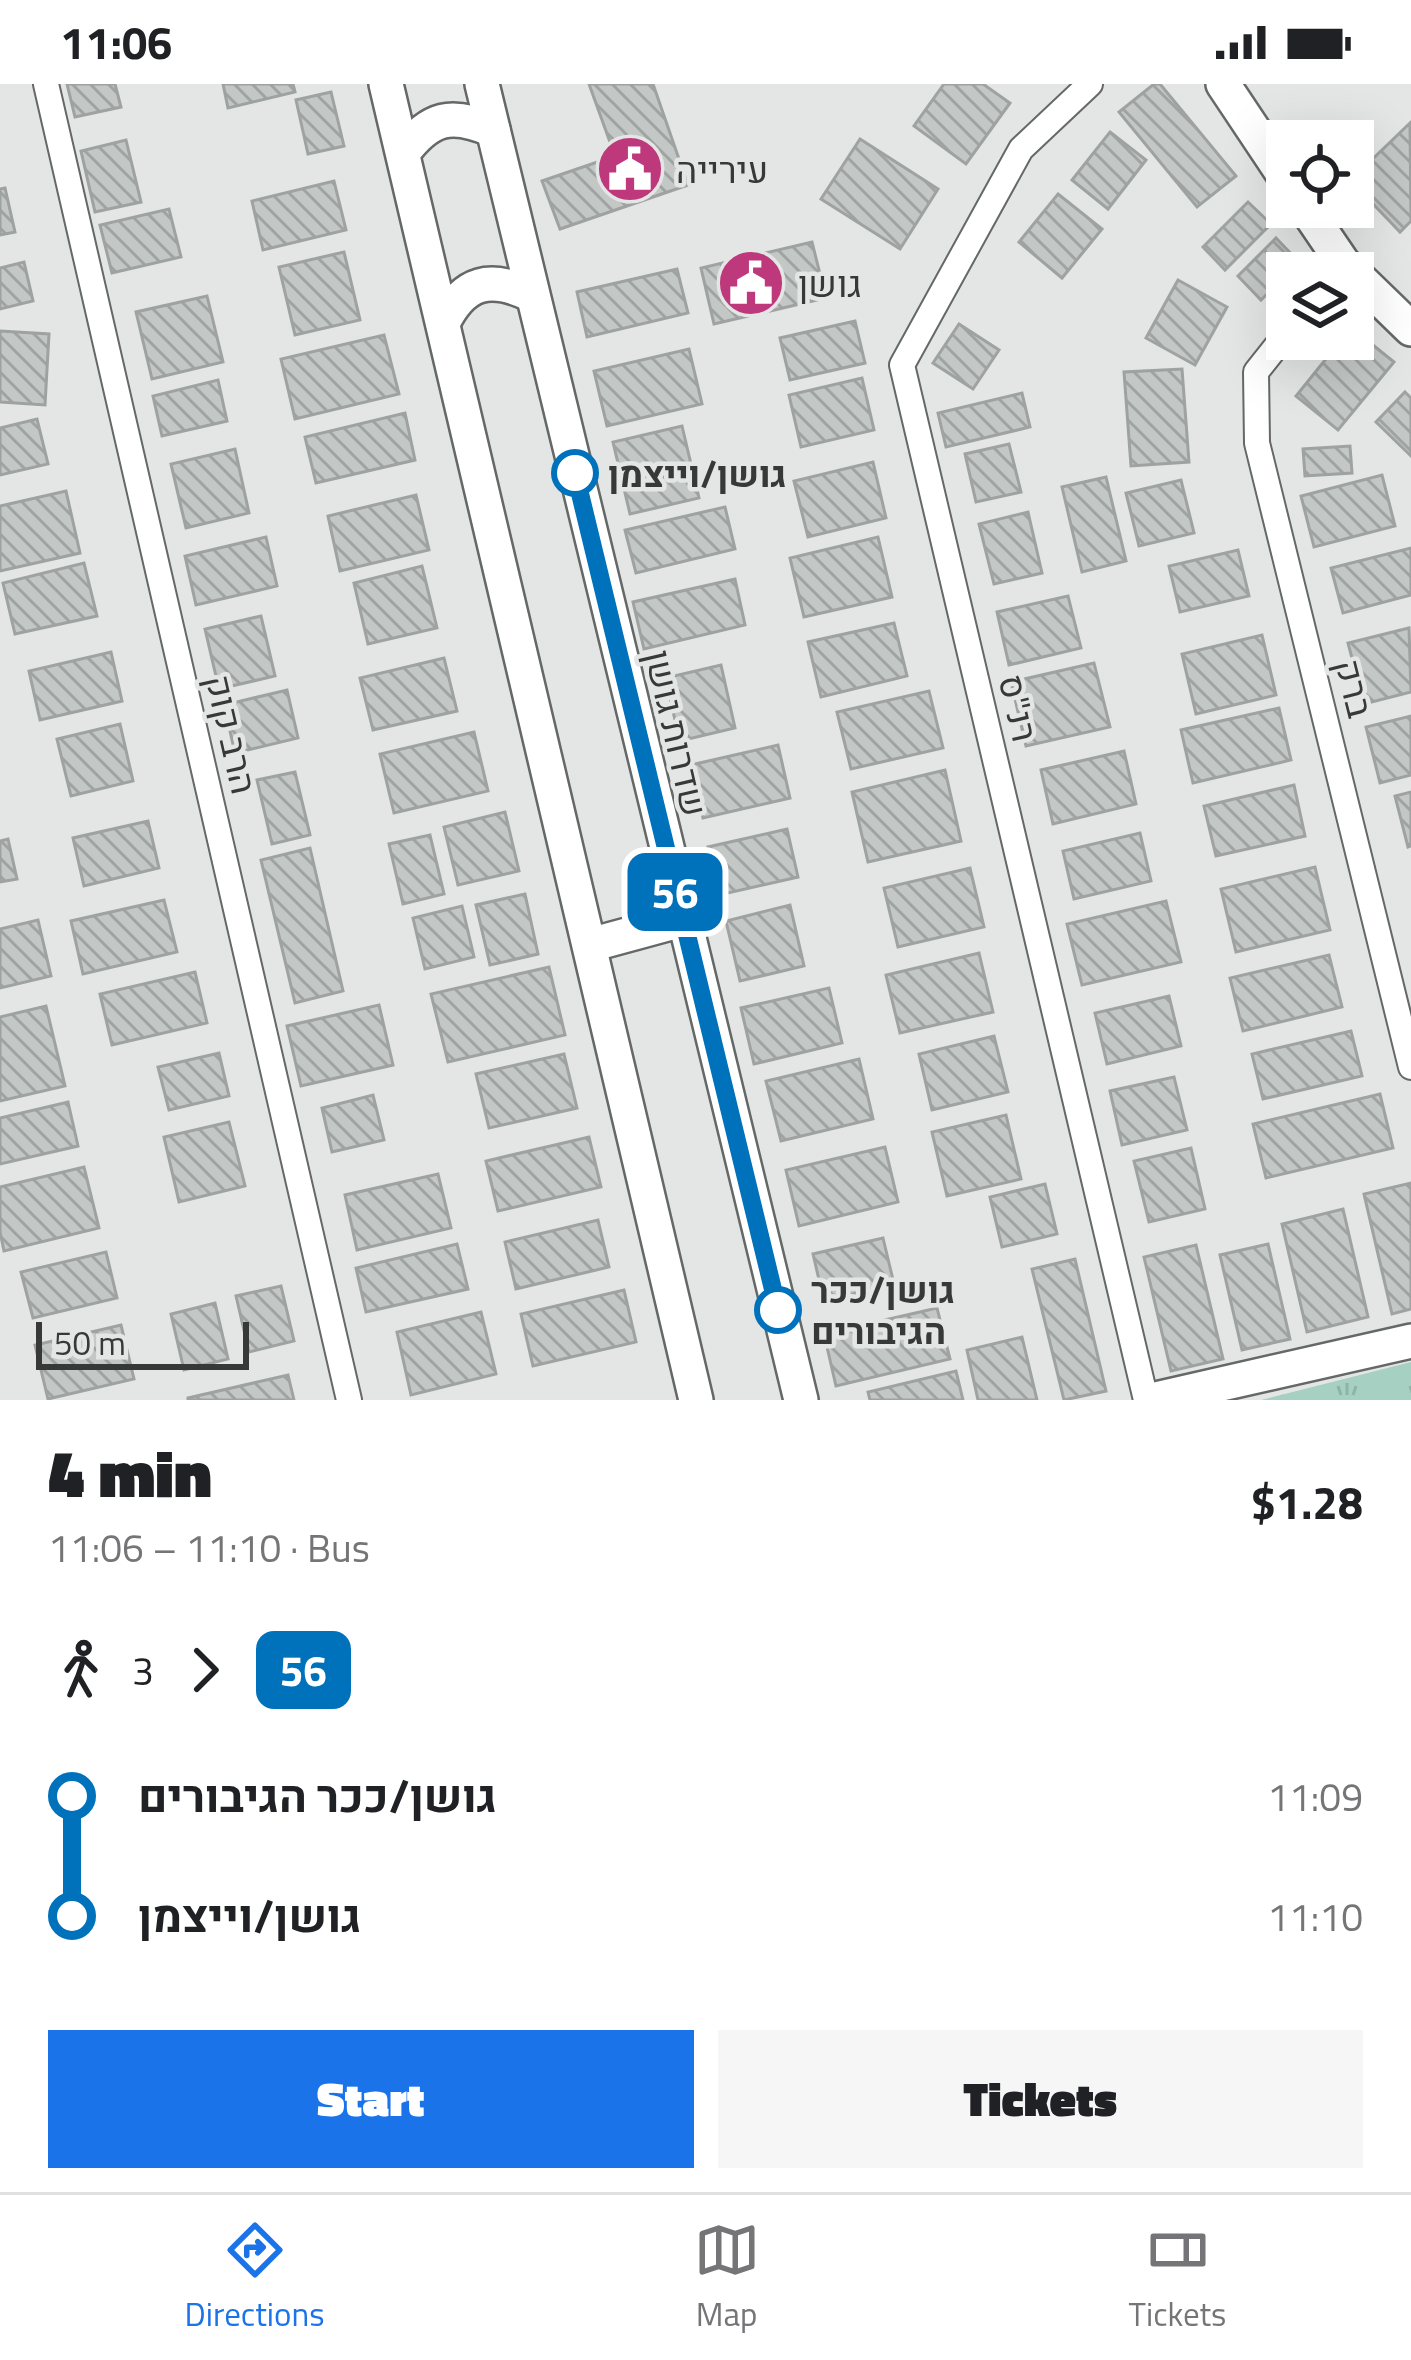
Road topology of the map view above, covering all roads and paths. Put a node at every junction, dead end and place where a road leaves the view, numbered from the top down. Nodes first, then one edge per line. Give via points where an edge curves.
1 (46, 84) edge
2 (386, 84) edge
3 (482, 84) edge
4 (1090, 84) edge
5 (1223, 84) edge
6 (493, 130) junction
7 (1266, 148) edge
8 (403, 153) junction
9 (532, 295) junction
10 (1374, 298) edge
11 (443, 323) junction
12 (1411, 329) edge
13 (1266, 359) edge
14 (682, 920) junction
15 (590, 945) junction
16 (1411, 1067) edge
17 (1411, 1341) edge
18 (349, 1400) edge
19 (696, 1400) edge
20 (801, 1400) edge
21 (1148, 1400) edge

1 - 18 street, הרב קוק
2 - 8 street
3 - 6 street, שדרות גושן
4 - 21 street, רנ"ס via 1021,149 902,365
5 - 7 street
6 - 8 street via 444,120 420,131
6 - 9 street, שדרות גושן
8 - 11 street
9 - 11 street via 508,283 482,284 455,298
9 - 14 street, שדרות גושן
10 - 12 street
11 - 15 street
13 - 16 street, ברק via 1256,372 1257,443
14 - 15 street
14 - 20 street, שדרות גושן
15 - 19 street
17 - 21 street

